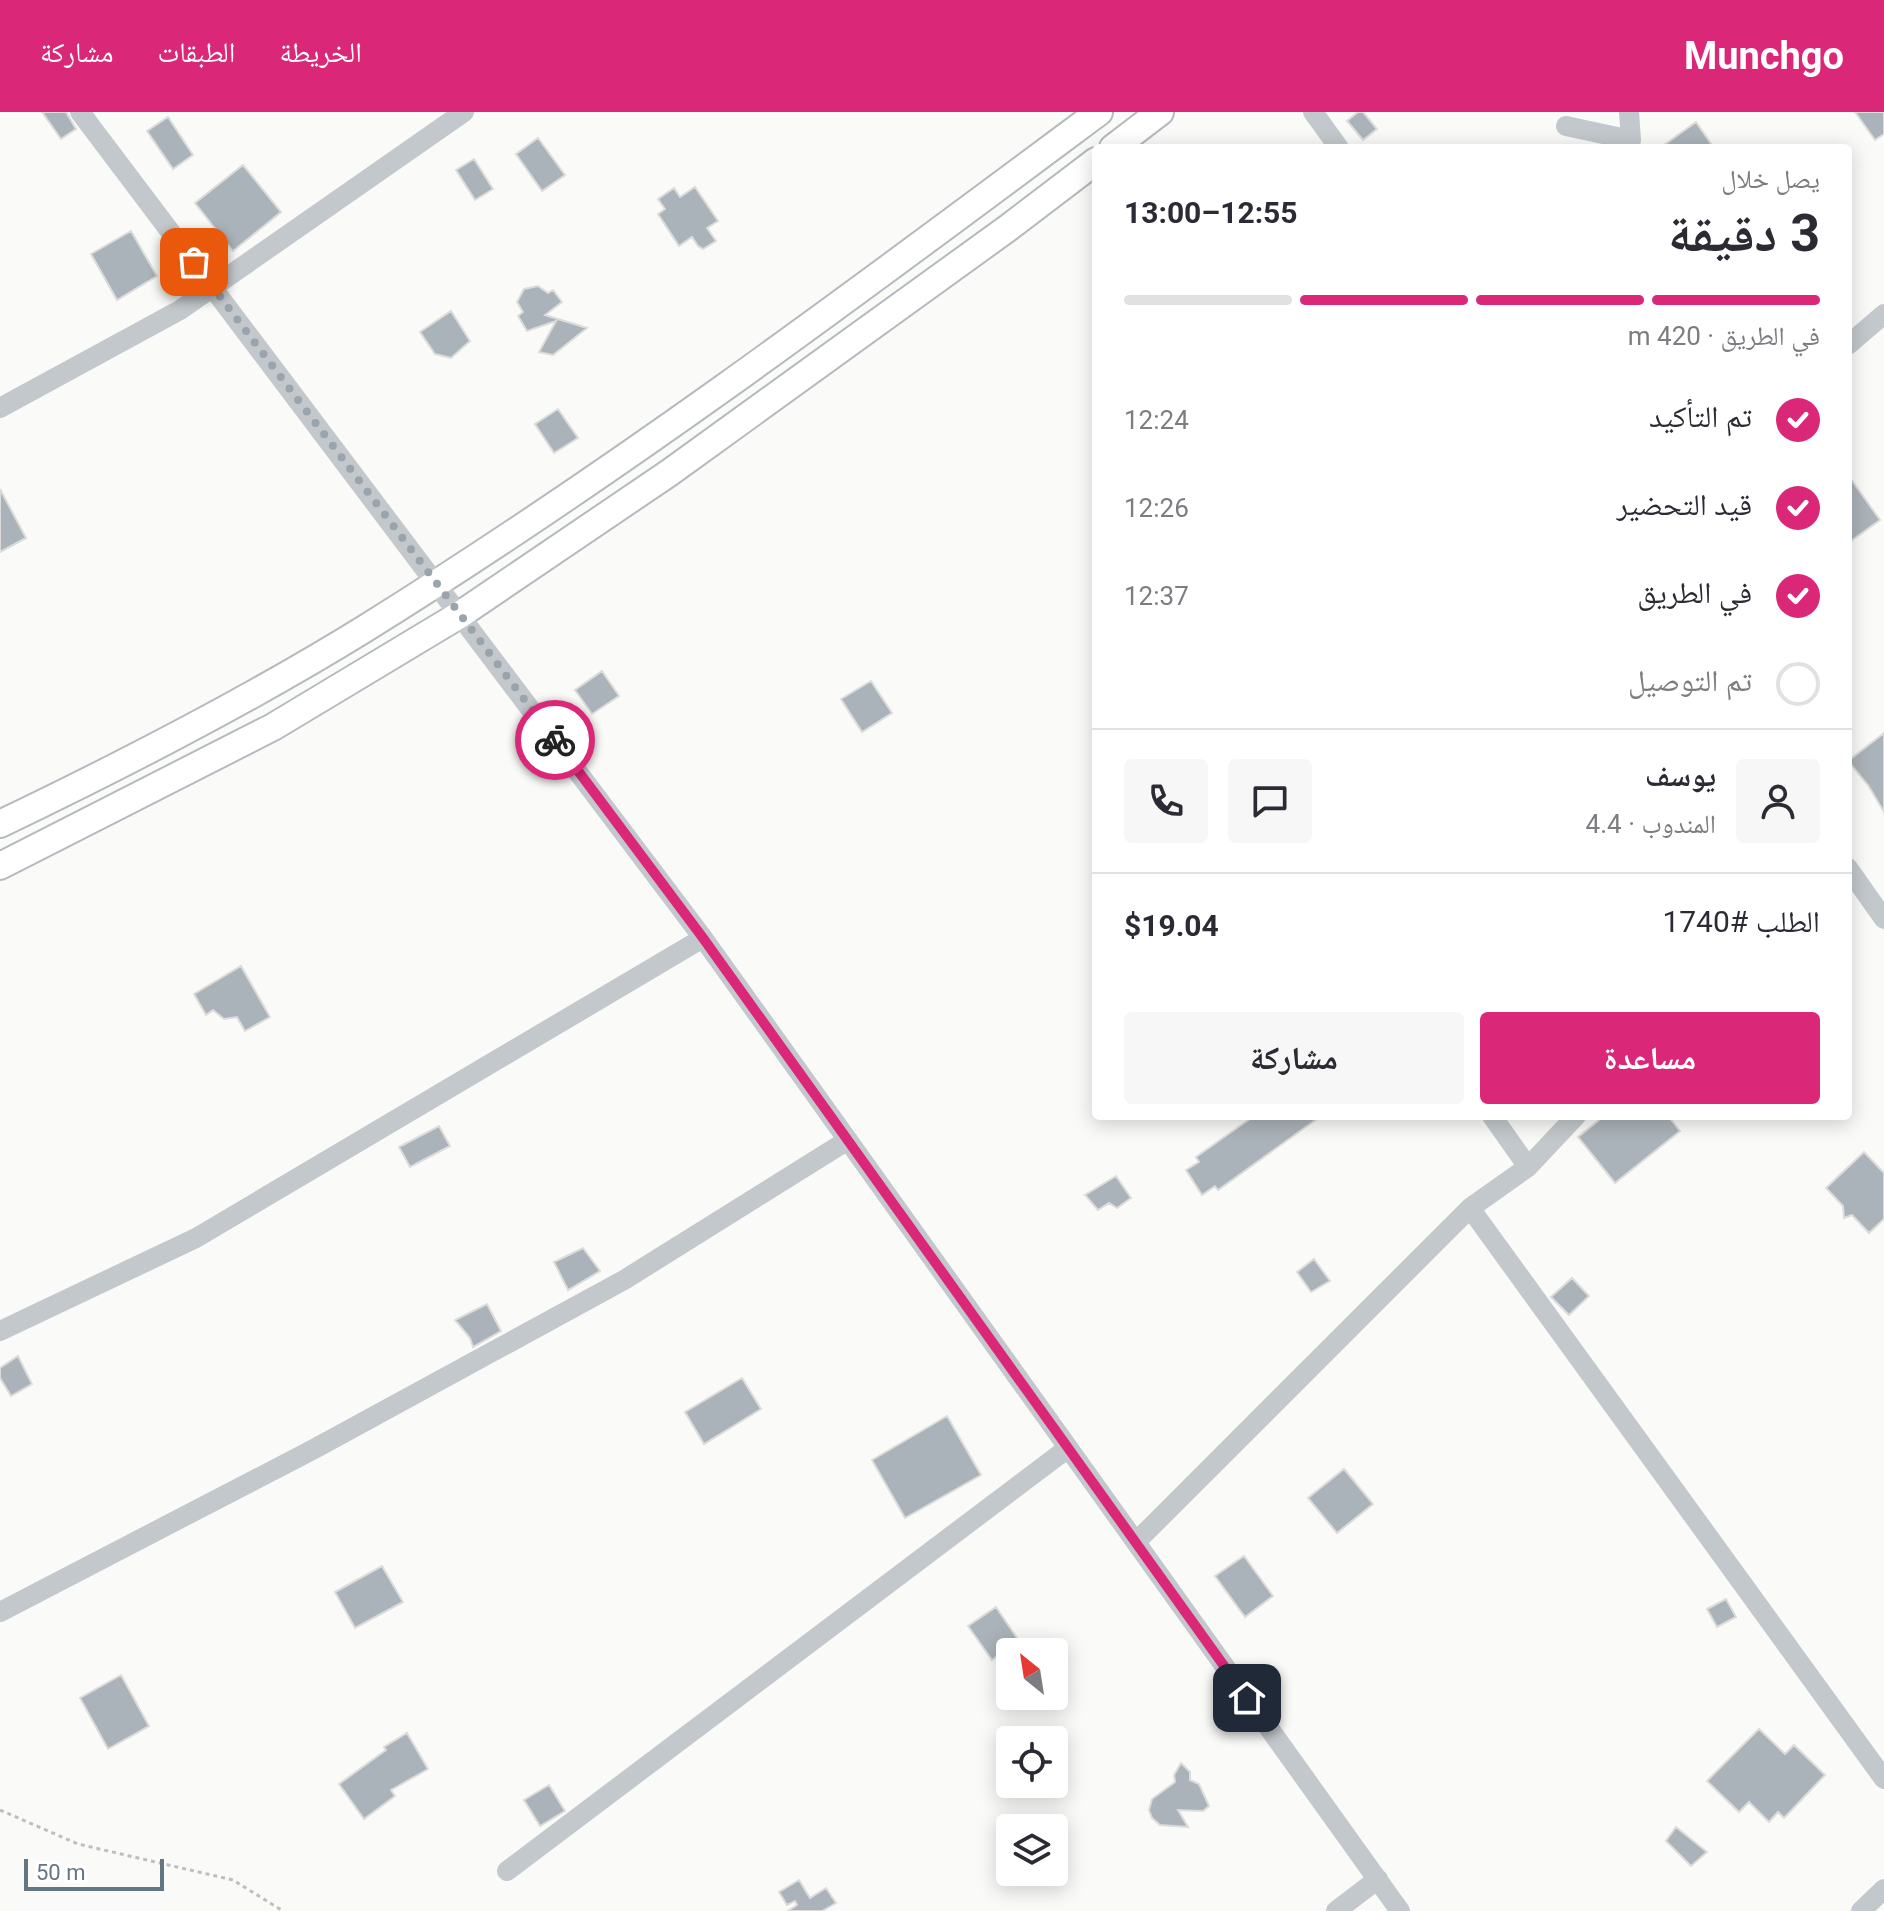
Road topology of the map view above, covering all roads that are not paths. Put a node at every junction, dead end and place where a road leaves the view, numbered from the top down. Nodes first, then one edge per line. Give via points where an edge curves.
1 (80, 112) edge
2 (464, 112) edge
3 (1099, 112) edge
4 (1160, 112) edge
5 (1313, 112) edge
6 (1629, 112) edge
7 (1566, 126) dead end
8 (1118, 144) edge
9 (1336, 144) edge
10 (1630, 144) edge
11 (1092, 164) edge
12 (213, 287) junction
13 (1884, 314) edge
14 (1852, 342) edge
15 (0, 408) edge
16 (436, 583) junction
17 (461, 614) junction
18 (0, 824) edge
19 (0, 866) edge
20 (1852, 874) edge
21 (1884, 919) edge
22 (703, 938) junction
23 (1495, 1120) edge
24 (1572, 1120) edge
25 (848, 1140) junction
26 (1528, 1167) junction
27 (1470, 1208) junction
28 (0, 1331) edge
29 (1068, 1448) junction
30 (1136, 1542) junction
31 (0, 1612) edge
32 (1884, 1779) edge
33 (507, 1871) dead end
34 (1378, 1879) junction
35 (1884, 1889) edge
36 (1336, 1911) edge
37 (1400, 1911) edge
38 (1861, 1911) edge

1 - 12 street
2 - 12 street
3 - 16 main road via 787,341
4 - 8 main road
5 - 9 street
6 - 10 street
7 - 10 street
11 - 17 main road via 681,464
12 - 15 street
12 - 16 street
13 - 14 street
16 - 17 street
16 - 18 main road via 290,673
17 - 19 main road via 260,734
17 - 22 street
20 - 21 street
22 - 25 street
22 - 28 street via 196,1238
23 - 26 street
24 - 26 street
25 - 29 street
25 - 31 street via 624,1280
26 - 27 street
27 - 30 street
27 - 32 street
29 - 30 street
29 - 33 street
30 - 34 street
34 - 36 street
34 - 37 street
35 - 38 street

